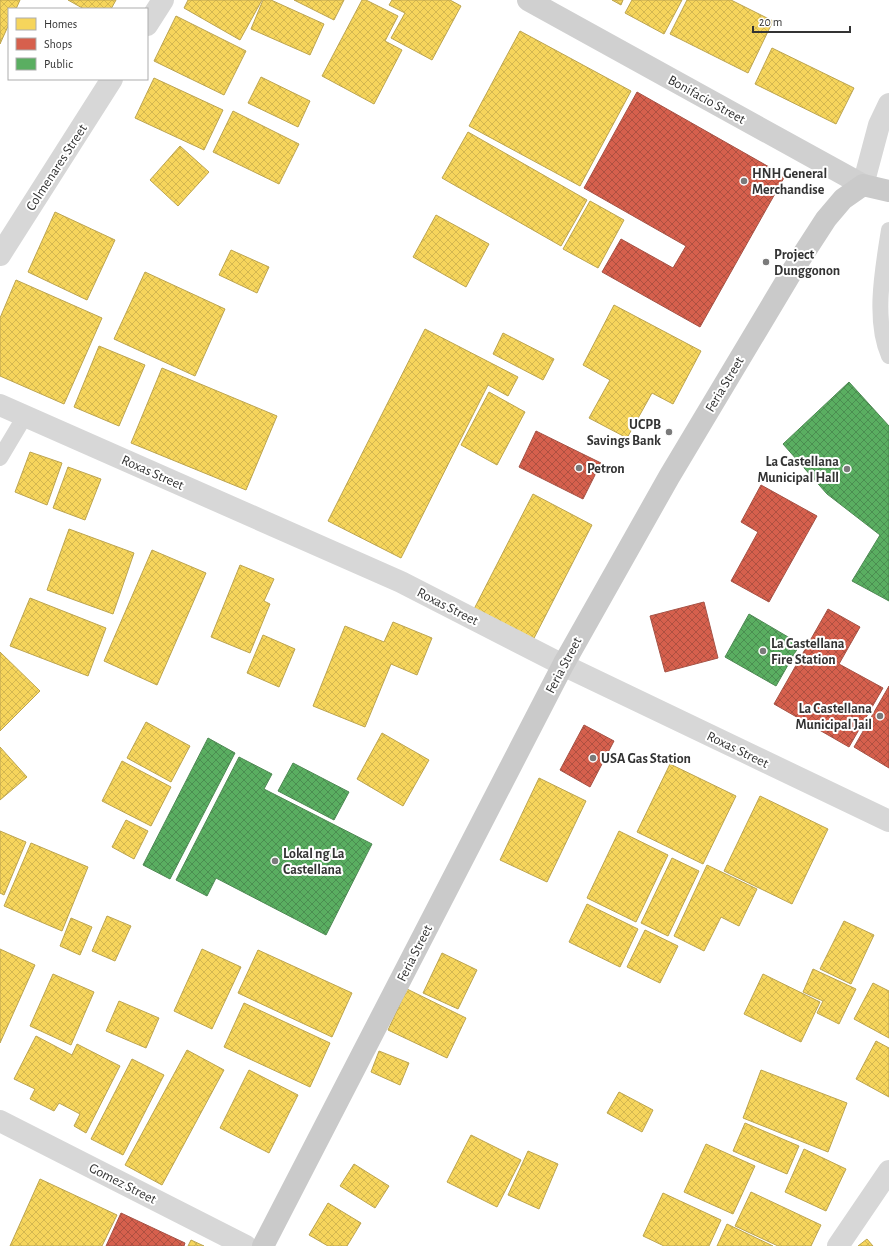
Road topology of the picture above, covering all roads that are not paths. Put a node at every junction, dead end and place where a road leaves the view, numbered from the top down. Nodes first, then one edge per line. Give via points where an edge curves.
1 (163, 0) edge
2 (528, 0) edge
3 (148, 23) edge
4 (111, 80) edge
5 (889, 104) edge
6 (863, 185) junction
7 (889, 191) edge
8 (889, 230) edge
9 (0, 255) edge
10 (889, 356) edge
11 (0, 405) edge
12 (25, 416) junction
13 (0, 458) edge
14 (562, 665) junction
15 (889, 821) edge
16 (0, 1121) edge
17 (889, 1171) edge
18 (246, 1246) edge
19 (263, 1246) edge
20 (838, 1246) edge

1 - 3 street
2 - 6 street, Bonifacio Street
4 - 9 street, Colmenares Street
5 - 6 street via 879,125
6 - 7 main road, Bonifacio Street
6 - 14 main road, Feria Street via 843,199 826,219 791,273 669,477
8 - 10 lane via 882,270 880,326
11 - 12 street, Roxas Street
12 - 13 lane
12 - 14 street, Roxas Street via 401,582
14 - 15 street, Roxas Street
14 - 19 main road, Feria Street
16 - 18 street, Gomez Street
17 - 20 street

